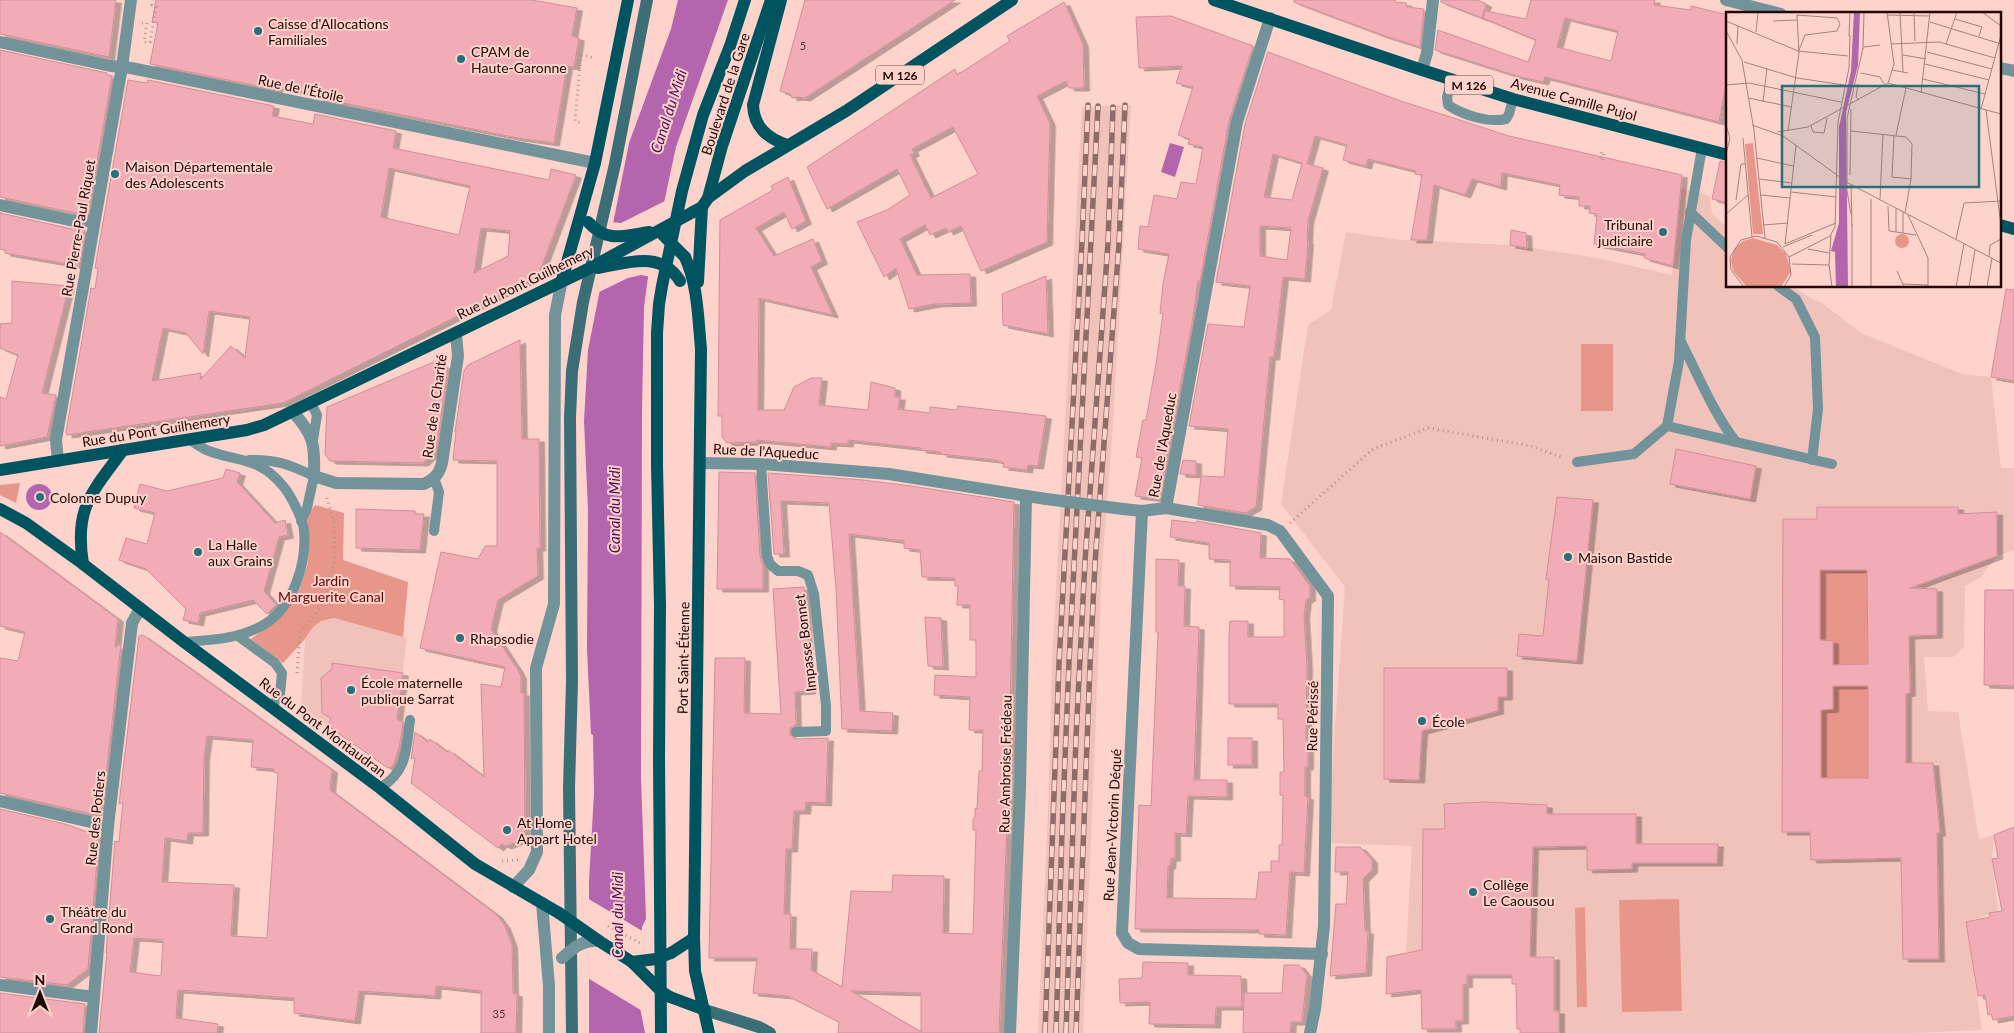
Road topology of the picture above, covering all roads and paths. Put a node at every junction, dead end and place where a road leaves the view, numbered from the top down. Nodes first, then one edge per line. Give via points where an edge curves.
1 (132, 0) edge
2 (153, 0) edge
3 (628, 0) edge
4 (646, 0) edge
5 (745, 0) edge
6 (771, 0) edge
7 (781, 0) edge
8 (1012, 0) edge
9 (1214, 0) edge
10 (1433, 0) edge
11 (1726, 0) edge
12 (1740, 2) edge
13 (1774, 12) edge
14 (1270, 18) junction
15 (142, 23) dead end
16 (0, 42) edge
17 (595, 58) dead end
18 (122, 68) junction
19 (1422, 70) junction
20 (1452, 80) junction
21 (1513, 99) junction
22 (1722, 107) dead end
23 (1726, 108) edge
24 (582, 122) dead end
25 (787, 145) junction
26 (1702, 148) junction
27 (1603, 151) dead end
28 (1726, 154) edge
29 (1602, 159) dead end
30 (595, 164) junction
31 (0, 205) edge
32 (701, 206) junction
33 (581, 210) junction
34 (1690, 212) junction
35 (94, 221) junction
36 (659, 231) junction
37 (1726, 246) edge
38 (586, 270) junction
39 (562, 280) junction
40 (1781, 288) edge
41 (697, 305) junction
42 (456, 334) junction
43 (1680, 340) junction
44 (312, 403) junction
45 (293, 412) junction
46 (1667, 426) junction
47 (189, 439) junction
48 (313, 440) junction
49 (1736, 442) junction
50 (122, 450) junction
51 (248, 460) junction
52 (1812, 460) junction
53 (58, 461) junction
54 (1577, 462) joint
55 (700, 463) junction
56 (761, 464) junction
57 (1832, 464) dead end
58 (0, 470) edge
59 (318, 477) junction
60 (434, 478) junction
61 (1026, 496) junction
62 (0, 508) edge
63 (1166, 508) junction
64 (1142, 511) junction
65 (300, 521) junction
66 (434, 531) dead end
67 (1280, 531) junction
68 (84, 564) junction
69 (140, 609) junction
70 (238, 636) junction
71 (184, 642) junction
72 (297, 673) dead end
73 (272, 708) junction
74 (410, 720) dead end
75 (796, 732) dead end
76 (380, 788) junction
77 (0, 801) edge
78 (108, 826) junction
79 (513, 887) junction
80 (542, 903) junction
81 (603, 924) dead end
82 (694, 938) junction
83 (599, 940) junction
84 (643, 945) dead end
85 (1322, 954) junction
86 (632, 962) junction
87 (0, 985) edge
88 (549, 986) junction
89 (94, 998) junction
90 (705, 1010) junction
91 (91, 1033) edge
92 (549, 1033) edge
93 (572, 1033) edge
94 (661, 1033) edge
95 (709, 1033) edge
96 (770, 1033) edge
97 (1010, 1033) edge
98 (1310, 1033) edge

1 - 18 street, Rue Pierre-Paul Riquet
2 - 15 path via 152,5 156,7 150,42 144,42 147,23
3 - 30 main road
4 - 93 main road via 615,164 583,302 572,371
5 - 94 main road via 703,115 682,191 660,304 656,465 660,605
6 - 32 main road, Boulevard de la Gare
7 - 25 main road, Boulevard de la Gare via 753,115 760,130
8 - 25 main road, Rue du Pont Guilhemery / M 126 via 846,111
9 - 14 main road, Avenue Camille Pujol / M 126
10 - 19 street
11 - 12 street
12 - 13 street
14 - 19 main road, Avenue Camille Pujol / M 126
14 - 63 street, Rue de l'Aqueduc via 1237,122
16 - 18 street, Rue de l'Étoile
17 - 24 path via 579,54 575,121
18 - 30 street, Rue de l'Étoile
18 - 35 street, Rue Pierre-Paul Riquet
19 - 20 main road, Avenue Camille Pujol / M 126
20 - 21 main road, Avenue Camille Pujol / M 126
20 - 21 lane via 1448,105 1457,111 1496,122 1506,119
21 - 26 main road, Avenue Camille Pujol / M 126
22 - 23 path
25 - 32 main road, Rue du Pont Guilhemery / M 126 via 745,171
26 - 28 main road, Avenue Camille Pujol / M 126
26 - 34 lane
27 - 29 path
30 - 33 main road
31 - 35 street via 74,221
32 - 36 main road, Rue du Pont Guilhemery, bridge
32 - 41 main road, Port Saint-Étienne
33 - 36 main road, bridge via 595,230 608,236
33 - 39 main road
34 - 37 lane
34 - 43 lane
35 - 53 street, Rue Pierre-Paul Riquet via 56,440
36 - 38 main road, Rue du Pont Guilhemery, bridge
36 - 41 main road, Port Saint-Étienne, bridge via 685,257
38 - 39 main road, Rue du Pont Guilhemery
38 - 41 main road, bridge via 647,260 659,263 675,273
39 - 42 main road, Rue du Pont Guilhemery
39 - 79 street via 555,315 554,604 536,668 537,852 529,870
40 - 52 lane via 1796,299 1815,337 1818,409
41 - 55 main road, Port Saint-Étienne via 701,349
42 - 44 main road, Rue du Pont Guilhemery
42 - 60 street, Rue de la Charité via 458,356 442,463
43 - 46 lane
43 - 49 lane via 1724,428
44 - 45 main road, Rue du Pont Guilhemery
44 - 48 lane via 317,415
45 - 47 main road, Rue du Pont Guilhemery via 247,430
45 - 48 street
46 - 49 lane
46 - 54 lane via 1634,454
47 - 50 main road, Rue du Pont Guilhemery
47 - 51 lane via 208,451
48 - 59 street
49 - 52 lane
50 - 53 main road, Rue du Pont Guilhemery
50 - 68 main road via 84,507 80,530
51 - 59 lane via 268,459
51 - 65 lane via 266,470 283,486
52 - 57 lane
53 - 58 main road, Rue du Pont Guilhemery
54 - 67 path via 1531,446 1428,428 1373,449
55 - 56 street, Rue de l'Aqueduc
55 - 82 main road, Port Saint-Étienne
56 - 61 street, Rue de l'Aqueduc via 889,474
56 - 75 lane, Impasse Bonnet via 770,564 778,571 798,571 808,575 814,594 826,731
59 - 60 street, Rue de la Charité via 336,483 412,484 424,484
59 - 65 lane
59 - 72 path via 334,523 335,559 324,603 300,633
60 - 66 lane via 439,492
61 - 64 street, Rue de l'Aqueduc, bridge
61 - 97 street, Rue Ambroise Frédeau via 1020,788
62 - 68 main road, Rue du Pont Montaudran
63 - 64 street, Rue de l'Aqueduc
63 - 67 street via 1268,525
64 - 85 street, Rue Jean-Victorin Déqué via 1122,933 1128,943 1139,949
65 - 70 lane via 304,528 304,550 300,572 283,607 266,624
67 - 85 street, Rue Périssé via 1328,596
68 - 69 main road, Rue du Pont Montaudran
69 - 71 main road, Rue du Pont Montaudran
69 - 78 street, Rue des Potiers via 132,623
70 - 71 lane
70 - 73 lane via 275,663 282,673 280,694
71 - 73 main road, Rue du Pont Montaudran
73 - 76 main road, Rue du Pont Montaudran
74 - 76 lane via 403,765
76 - 79 main road, Rue du Pont Montaudran via 475,864
77 - 78 street
78 - 89 street, Rue des Potiers
79 - 80 main road, Rue du Pont Montaudran
80 - 83 main road, Rue du Pont Montaudran, bridge
80 - 88 street
81 - 84 path, bridge
82 - 86 main road, bridge via 656,959
82 - 90 main road, Port Saint-Étienne via 695,972
83 - 86 main road, Rue du Pont Montaudran
83 - 88 street, bridge via 574,947 562,958 552,973
85 - 98 street, Rue Périssé
86 - 90 main road, Rue du Pont Montaudran, bridge via 662,992
87 - 89 street
88 - 92 street
89 - 91 street, Rue des Potiers
90 - 95 main road, Port Saint-Étienne
90 - 96 main road

